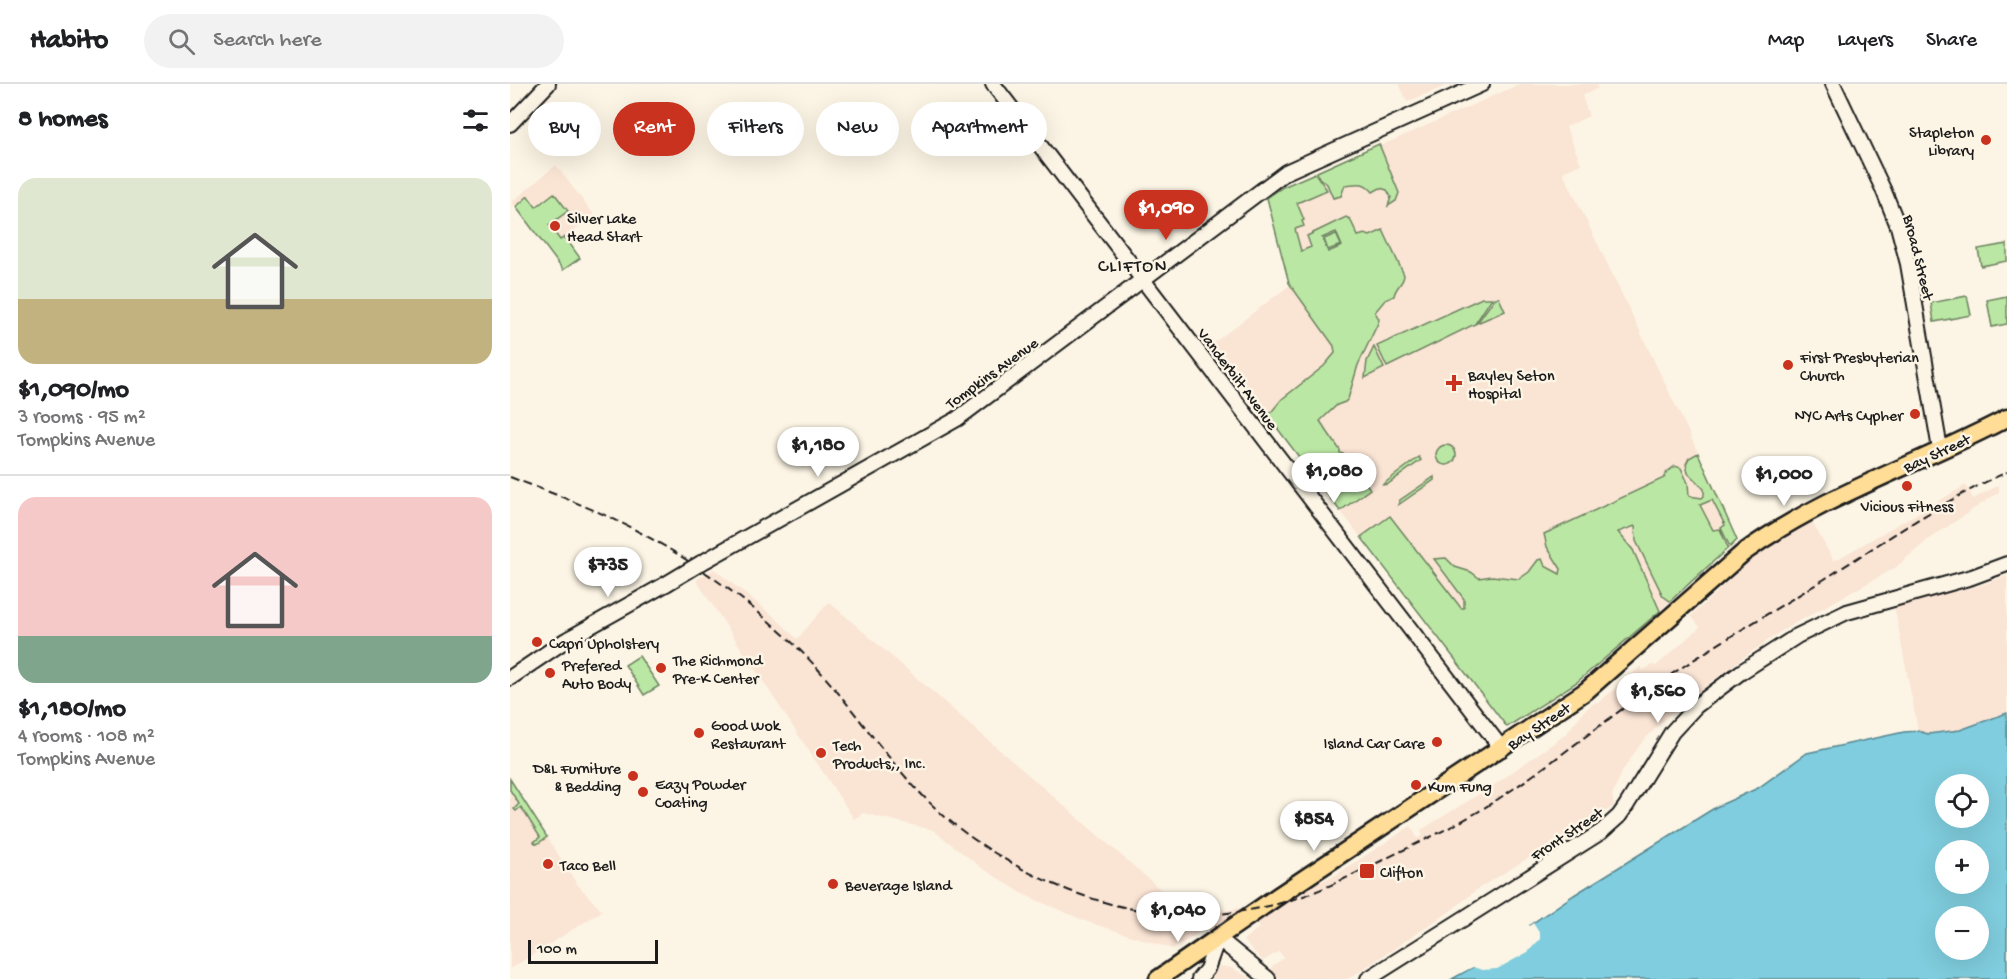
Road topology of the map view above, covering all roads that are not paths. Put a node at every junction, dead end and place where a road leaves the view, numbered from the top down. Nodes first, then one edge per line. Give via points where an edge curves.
1 (548, 84) edge
2 (993, 84) edge
3 (1482, 84) edge
4 (1833, 84) edge
5 (510, 124) edge
6 (1142, 279) junction
7 (2007, 418) edge
8 (1940, 449) junction
9 (2007, 564) edge
10 (510, 678) edge
11 (1502, 749) junction
12 (1218, 938) junction
13 (1158, 979) edge
14 (1199, 979) edge
15 (1268, 979) edge
16 (1368, 979) edge

1 - 5 street
2 - 6 street, Vanderbilt Avenue
3 - 6 street, Tompkins Avenue via 1286,172
4 - 8 street, Broad Street via 1898,226
6 - 10 street, Tompkins Avenue, bridge via 957,419 566,640
6 - 11 street, Vanderbilt Avenue
7 - 8 main road, Bay Street
8 - 11 main road, Bay Street via 1761,540 1586,691
9 - 16 street, Front Street via 1847,612 1797,636 1750,666 1696,706 1672,732 1626,806 1601,832
11 - 12 main road, Bay Street
12 - 13 main road, Bay Street
12 - 14 street via 1208,969
12 - 15 street

